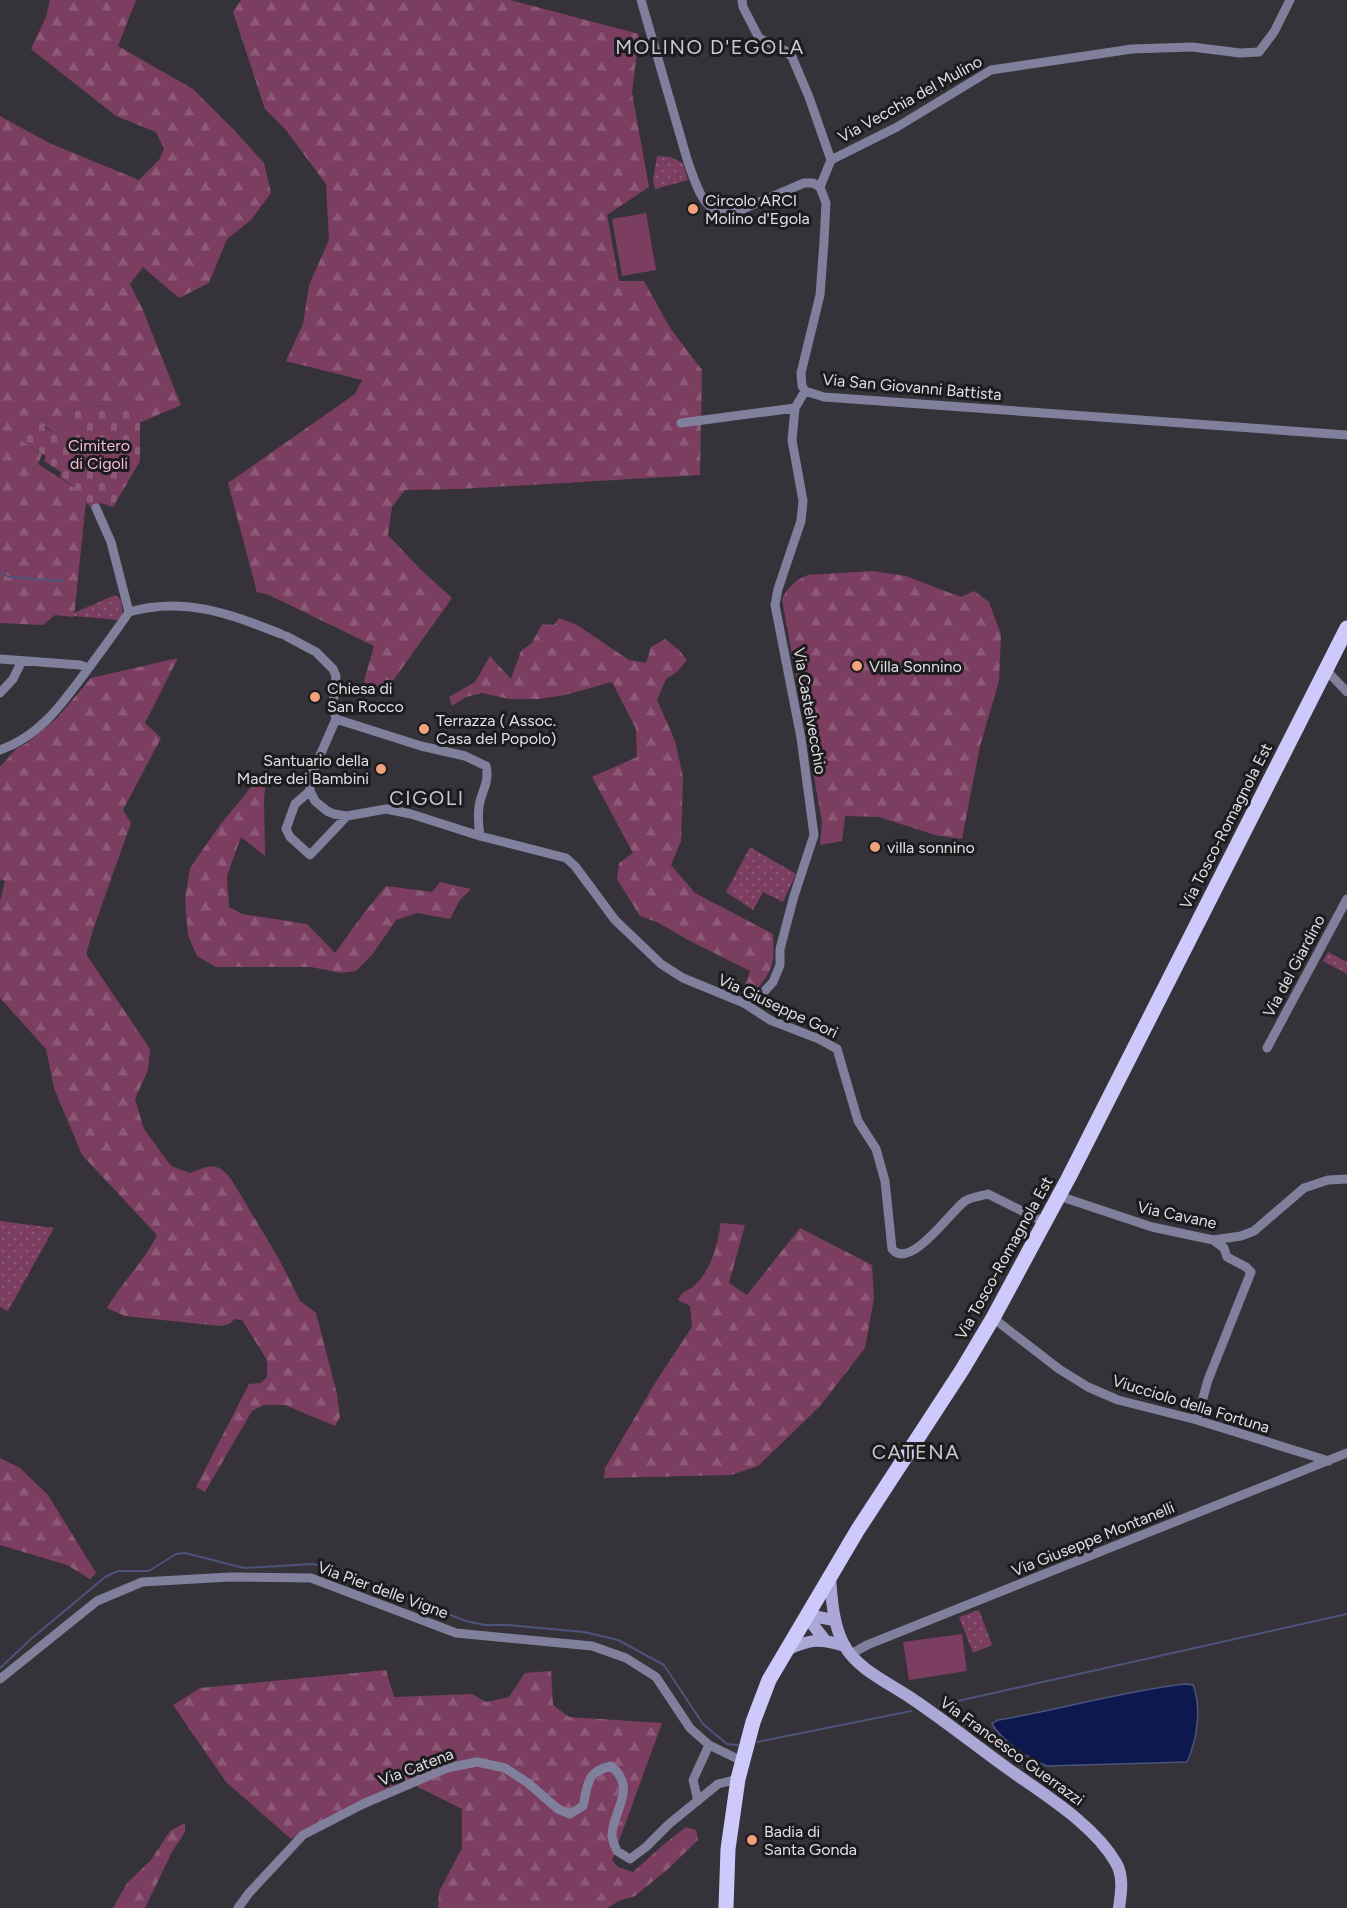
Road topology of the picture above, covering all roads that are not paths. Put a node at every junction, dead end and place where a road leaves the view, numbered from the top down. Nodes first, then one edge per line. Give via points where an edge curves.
1 (641, 0) edge
2 (742, 0) edge
3 (1290, 0) edge
4 (831, 160) junction
5 (820, 187) junction
6 (805, 391) junction
7 (795, 408) junction
8 (681, 423) dead end
9 (1347, 435) edge
10 (96, 508) dead end
11 (129, 612) junction
12 (1347, 628) edge
13 (0, 659) edge
14 (22, 661) junction
15 (88, 668) junction
16 (1326, 670) junction
17 (1347, 692) edge
18 (0, 693) edge
19 (336, 719) junction
20 (0, 750) edge
21 (310, 790) junction
22 (347, 816) junction
23 (480, 836) junction
24 (1347, 899) edge
25 (744, 1003) junction
26 (1267, 1048) dead end
27 (1347, 1179) edge
28 (1059, 1196) junction
29 (1044, 1222) junction
30 (1213, 1240) junction
31 (993, 1318) junction
32 (1197, 1420) junction
33 (1347, 1453) edge
34 (1329, 1461) junction
35 (830, 1578) junction
36 (807, 1616) junction
37 (834, 1620) junction
38 (824, 1640) junction
39 (786, 1650) junction
40 (848, 1650) junction
41 (0, 1679) edge
42 (710, 1745) junction
43 (742, 1761) junction
44 (738, 1779) junction
45 (698, 1801) junction
46 (238, 1908) edge
47 (726, 1908) edge
48 (1119, 1908) edge

1 - 5 street via 687,159 710,208 731,214 804,183
2 - 4 street via 759,38 792,57
3 - 4 street, Via Vecchia del Mulino via 1259,52 1192,47 1132,49 991,70 897,127
4 - 5 street, Via Vecchia del Mulino
5 - 6 street, Via San Giovanni Battista via 826,203 824,242 820,295 801,373
6 - 7 street, Via Castelvecchio
6 - 9 street, Via San Giovanni Battista via 824,397
7 - 8 street
7 - 25 street, Via Castelvecchio via 792,440 803,501 801,521 775,604 801,738 814,835 773,982 762,994
10 - 11 street via 111,542
11 - 15 street
11 - 19 street via 149,606 195,606 284,635 316,652 333,669
12 - 16 main road, Via Tosco-Romagnola Est
13 - 14 street
14 - 15 street
14 - 18 street
15 - 20 street via 37,730
16 - 17 street
16 - 28 main road, Via Tosco-Romagnola Est
19 - 21 street via 310,778
19 - 23 street via 486,766 489,777 481,799
21 - 22 street via 315,801 327,811
21 - 22 street via 296,804 286,830 310,855
22 - 23 street, Via Giuseppe Gori via 386,808
23 - 25 street, Via Giuseppe Gori via 566,858 615,920 661,964 683,978
24 - 26 street, Via del Giardino
25 - 29 street, Via Giuseppe Gori via 770,1020 837,1049 858,1121 876,1149 885,1181 895,1253 912,1252 967,1200 988,1194
27 - 30 street, Via Cavane via 1304,1188 1254,1231
28 - 29 main road, Via Tosco-Romagnola Est
28 - 30 street, Via Cavane via 1152,1227
29 - 31 main road, Via Tosco-Romagnola Est
30 - 32 street via 1224,1248 1227,1257 1251,1272 1208,1380
31 - 32 street, Viucciolo della Fortuna via 1088,1387 1118,1400
31 - 35 main road, Via Tosco-Romagnola Est
32 - 34 street, Viucciolo della Fortuna
33 - 34 street, Via Giuseppe Montanelli
34 - 40 street, Via Giuseppe Montanelli
35 - 36 main road, Via Tosco-Romagnola Est
35 - 37 main road, Via Francesco Guerrazzi
36 - 37 main road
36 - 38 main road
36 - 39 main road, Via Tosco-Romagnola Est
37 - 40 main road, Via Francesco Guerrazzi
38 - 39 main road, Via Francesco Guerrazzi via 808,1640
38 - 40 main road, Via Francesco Guerrazzi
39 - 43 main road, Via Tosco-Romagnola Est via 762,1696
40 - 48 main road, Via Francesco Guerrazzi via 863,1666 1091,1833 1118,1865 1122,1890
41 - 42 street, Via Pier delle Vigne via 97,1601 142,1582 311,1578 456,1633 592,1646 626,1658 656,1677 690,1728
42 - 43 street, Via Pier delle Vigne
42 - 45 street via 693,1780
43 - 44 main road, Via Tosco-Romagnola Est
44 - 45 street, Via Catena via 718,1784
44 - 47 main road, Via Tosco-Romagnola Est via 728,1849
45 - 46 street, Via Catena via 630,1858 617,1851 612,1837 624,1788 619,1773 611,1766 598,1769 589,1779 583,1806 570,1814 505,1768 477,1762 447,1768 303,1835

